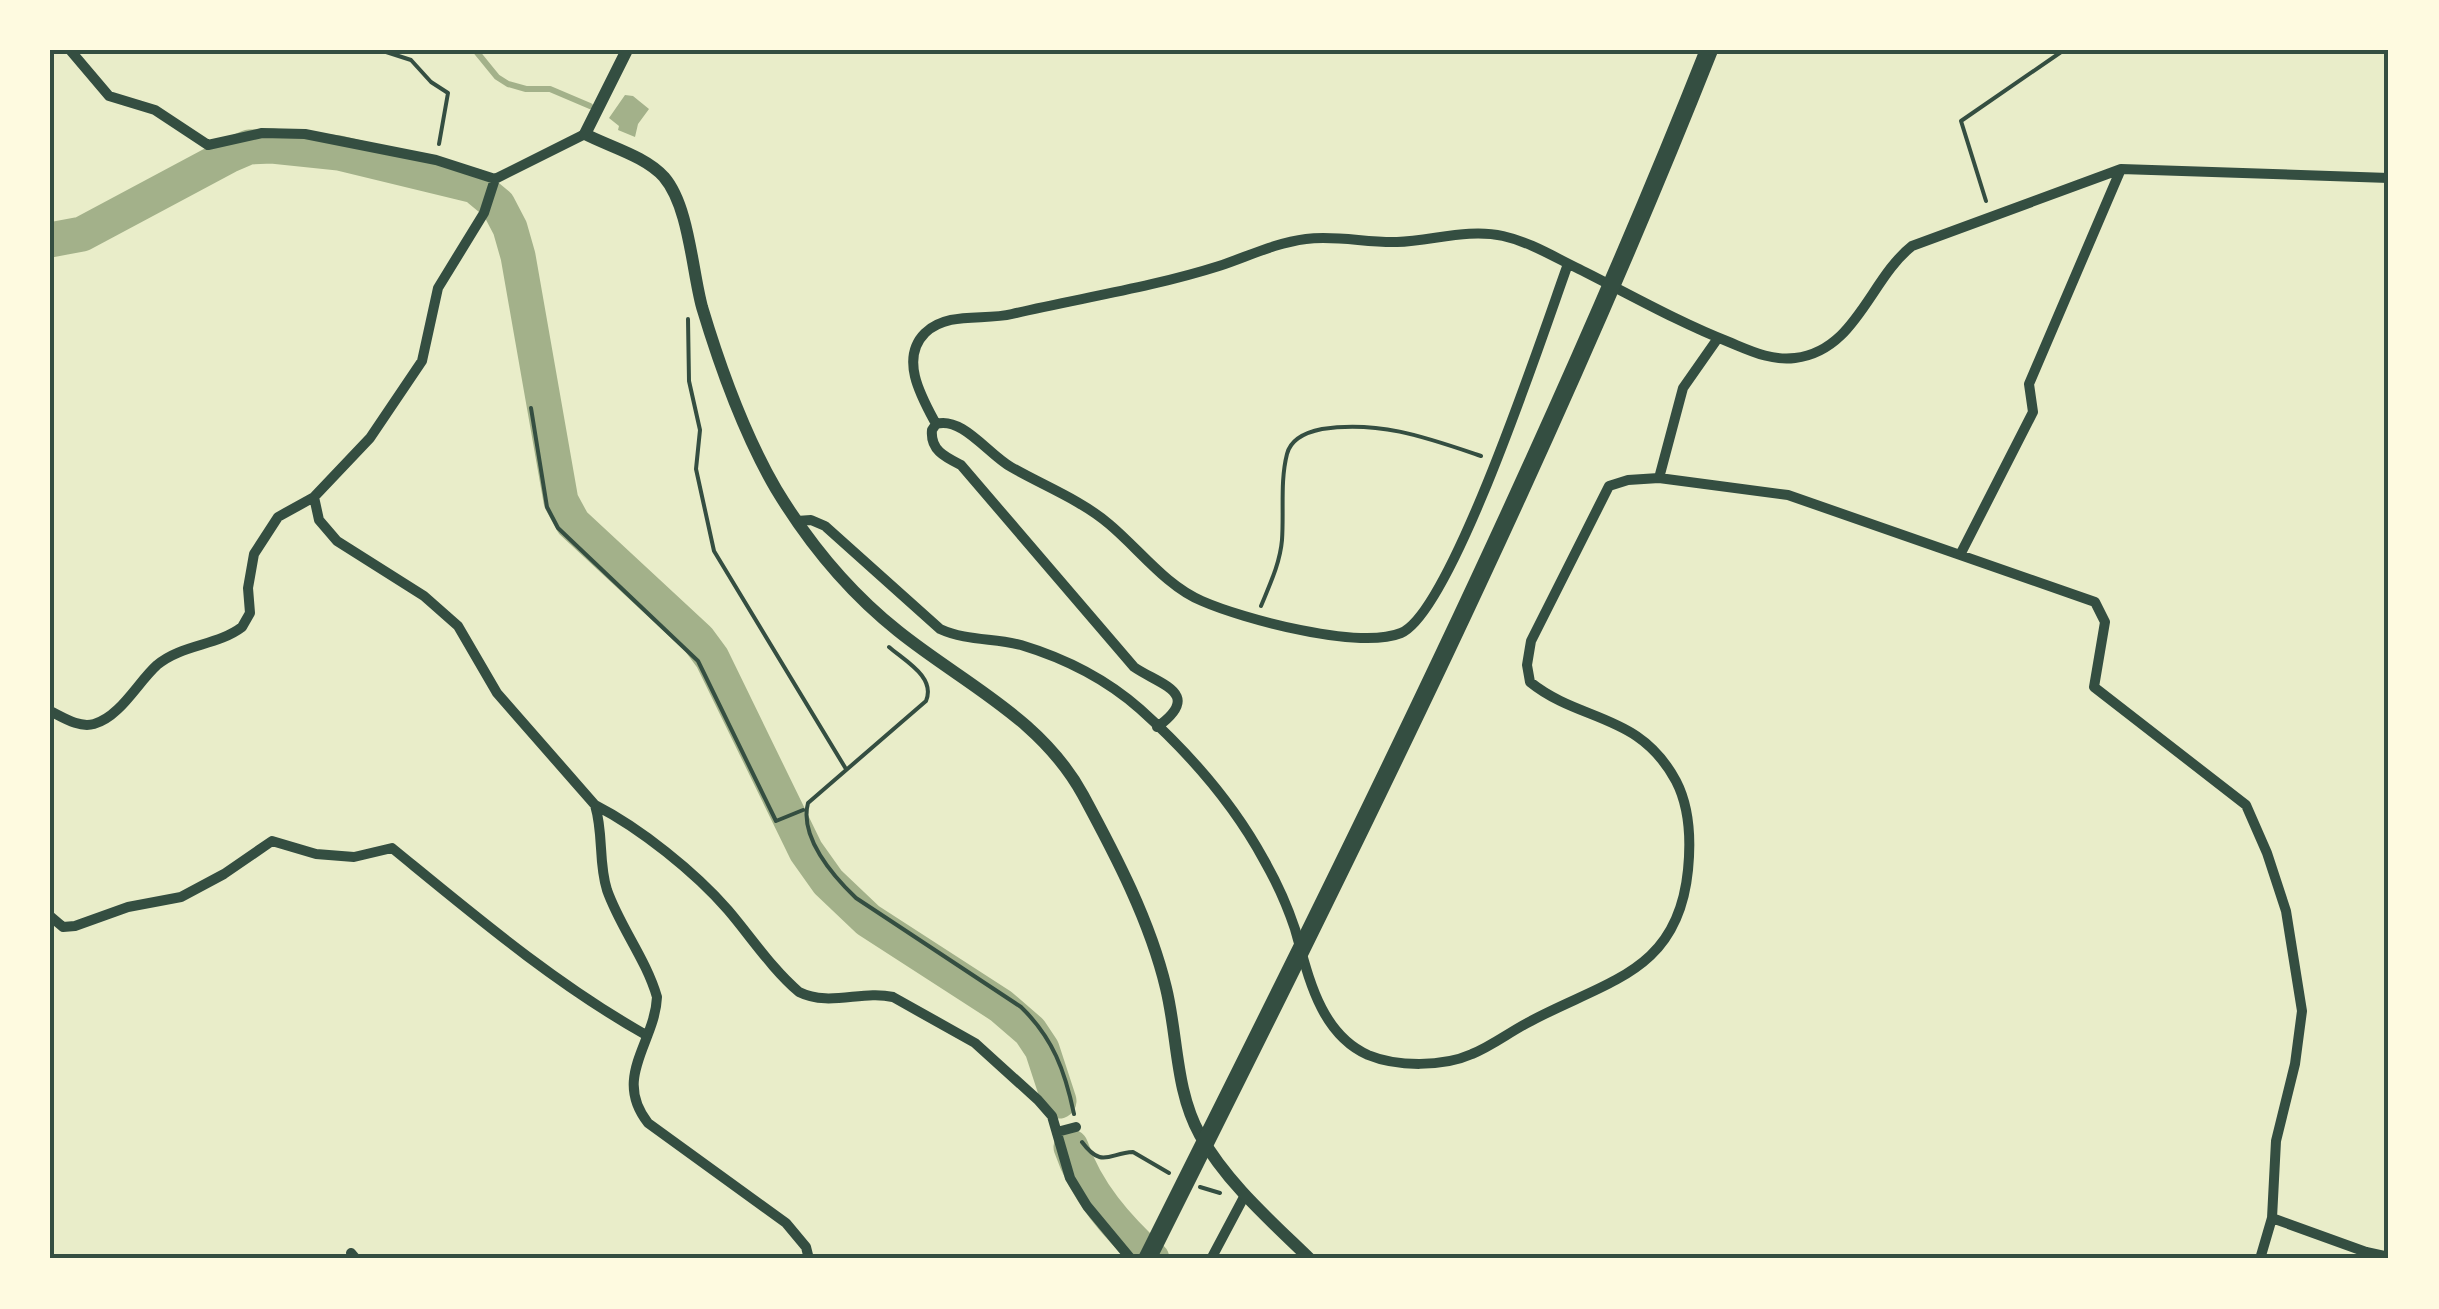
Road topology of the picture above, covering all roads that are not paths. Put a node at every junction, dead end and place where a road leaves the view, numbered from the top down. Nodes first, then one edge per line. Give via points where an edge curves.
1 (70, 50) edge
2 (627, 50) edge
3 (1709, 50) edge
4 (585, 134) junction
5 (2120, 168) junction
6 (2389, 178) edge
7 (494, 185) junction
8 (1571, 265) junction
9 (1718, 338) junction
10 (936, 424) junction
11 (1659, 478) junction
12 (314, 497) junction
13 (796, 521) junction
14 (1961, 553) junction
15 (50, 712) edge
16 (1158, 727) junction
17 (595, 805) junction
18 (50, 916) edge
19 (646, 1035) junction
20 (1076, 1127) road end
21 (1057, 1132) junction
22 (1244, 1194) junction
23 (2272, 1218) junction
24 (2389, 1257) edge
25 (809, 1259) edge
26 (1132, 1259) edge
27 (1147, 1259) edge
28 (1210, 1259) edge
29 (1310, 1259) edge
30 (2260, 1259) edge

1 - 7 street via 109,96 155,110 208,145 262,133 306,134 436,160
2 - 4 street
3 - 27 highway via 1528,476
4 - 7 street
4 - 13 street via 648,164 674,191 718,353 754,443
5 - 6 street
5 - 9 street via 1912,246 1844,332 1823,348 1782,359
5 - 14 street via 2029,384 2033,412
7 - 12 street via 438,288 422,361 370,438
8 - 9 street
8 - 10 street via 1496,235 1402,242 1308,238 1004,316 938,324 914,352 918,387
8 - 10 street via 1450,570 1414,626 1384,637 1313,632 1202,602 1106,520 996,459 963,428
9 - 11 street via 1684,388
10 - 16 street via 934,446 942,455 962,465 1134,667 1176,692 1175,710
11 - 14 street via 1788,495
11 - 16 street via 1609,486 1531,641 1527,665 1530,682 1549,698 1632,731 1676,780 1687,812 1686,898 1675,926 1631,974 1470,1056 1418,1064 1368,1054 1344,1037 1319,1003 1286,907 1252,838 1212,783
12 - 15 street via 278,517 254,554 250,613 242,628 158,664 94,724
12 - 17 street via 318,520 337,540 458,626 497,693
13 - 16 street via 825,526 940,629 1020,645 1075,665
13 - 22 street via 862,599 932,657 1004,704 1065,766 1156,949 1184,1094 1199,1134
14 - 23 street via 2094,602 2105,622 2094,687 2246,804 2286,911 2302,1011 2276,1141
17 - 19 street via 608,893 657,997
17 - 21 street via 693,876 799,992 842,999 881,994 940,1020 1003,1066 1052,1116
18 - 19 street via 76,926 172,900 272,841 344,857 392,848 540,968
19 - 25 street via 634,1084 637,1109 786,1222
20 - 21 street
21 - 26 street via 1070,1178
22 - 28 street
22 - 29 street
23 - 24 street
23 - 30 street

